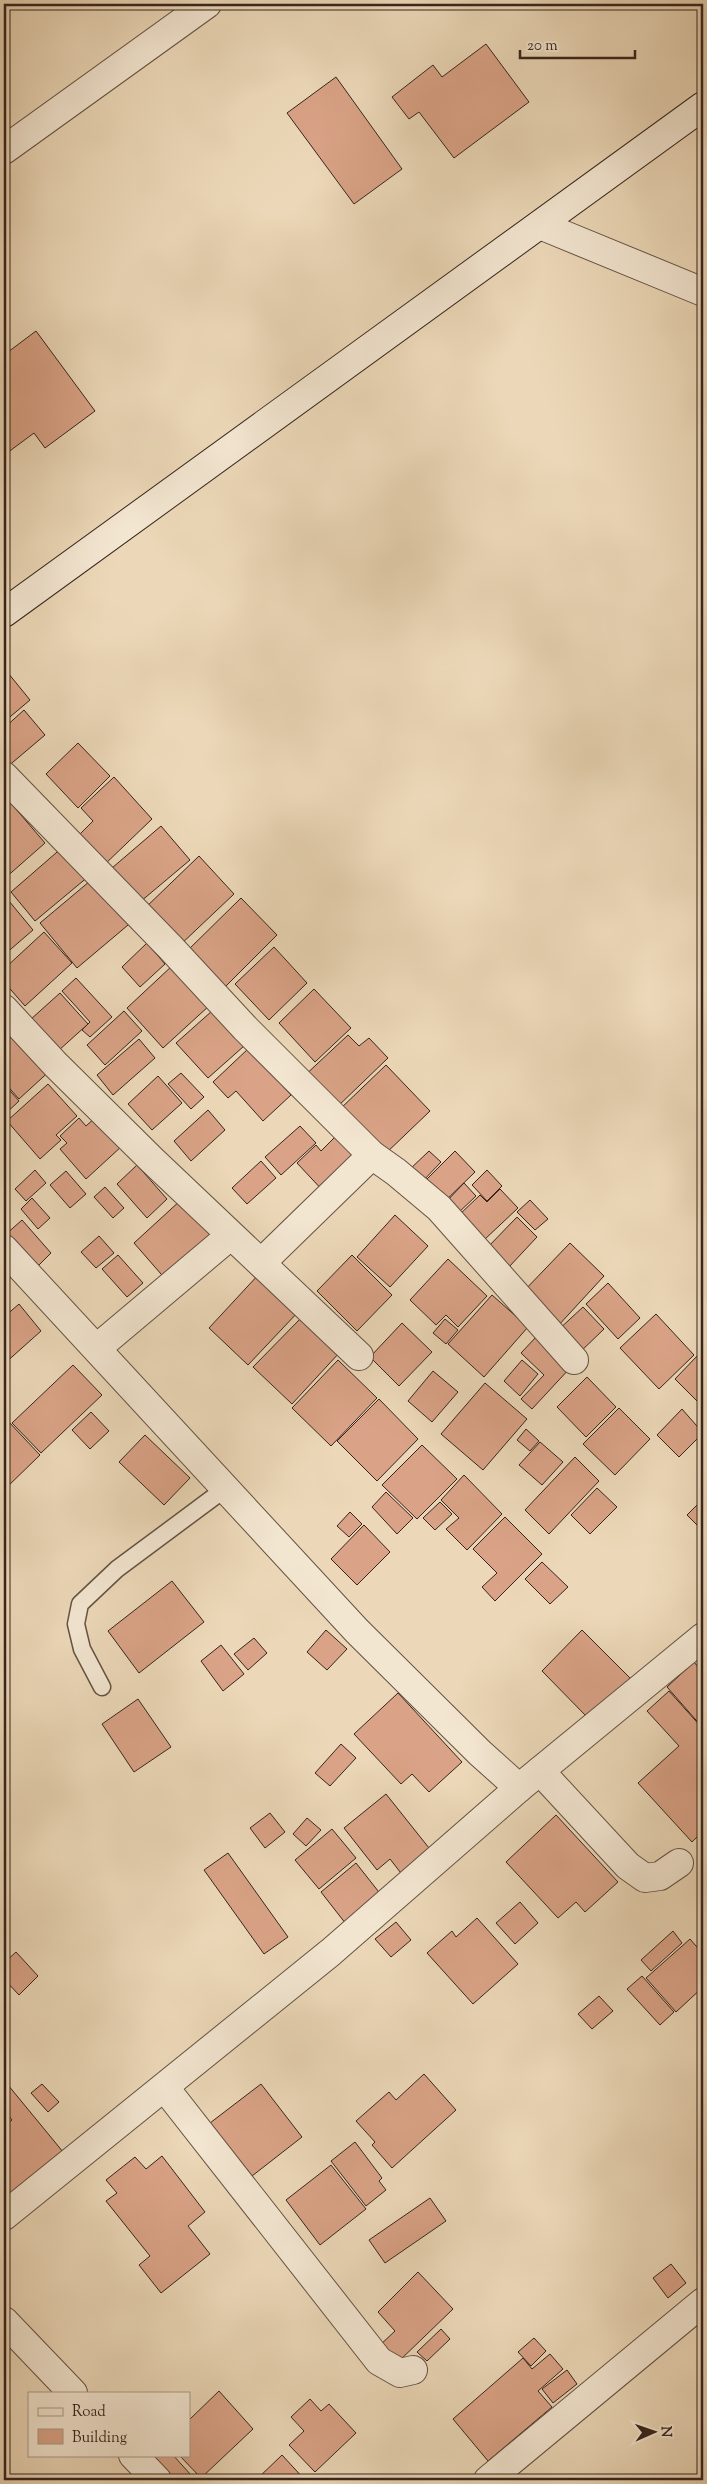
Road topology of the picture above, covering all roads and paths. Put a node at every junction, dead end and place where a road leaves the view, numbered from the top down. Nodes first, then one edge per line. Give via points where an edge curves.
1 (207, 4) edge
2 (703, 106) edge
3 (4, 150) edge
4 (540, 225) junction
5 (703, 292) edge
6 (4, 613) edge
7 (4, 776) edge
8 (4, 1009) edge
9 (372, 1155) junction
10 (230, 1236) junction
11 (7, 1257) edge
12 (262, 1262) junction
13 (97, 1348) junction
14 (360, 1356) dead end
15 (574, 1360) dead end
16 (226, 1488) junction
17 (703, 1637) edge
18 (102, 1687) dead end
19 (540, 1771) junction
20 (519, 1788) junction
21 (679, 1864) dead end
22 (165, 2088) junction
23 (4, 2216) edge
24 (703, 2302) edge
25 (4, 2321) edge
26 (413, 2370) dead end
27 (72, 2392) edge
28 (134, 2456) edge
29 (157, 2480) edge
30 (488, 2480) edge

1 - 3 street
2 - 4 street
4 - 5 street
4 - 6 street
7 - 9 street
8 - 10 street via 56,1065
9 - 12 street
9 - 15 street via 439,1208
10 - 12 street
10 - 13 street
11 - 13 street
12 - 14 street
13 - 16 street
16 - 18 lane via 117,1569 80,1604 76,1624 82,1648
16 - 20 street via 357,1632 480,1754
17 - 19 street
19 - 20 street
19 - 21 street via 628,1866 644,1878 660,1876
20 - 22 street via 331,1952
22 - 23 street
22 - 26 street via 379,2361 400,2373
24 - 30 street
25 - 27 street
28 - 29 street

